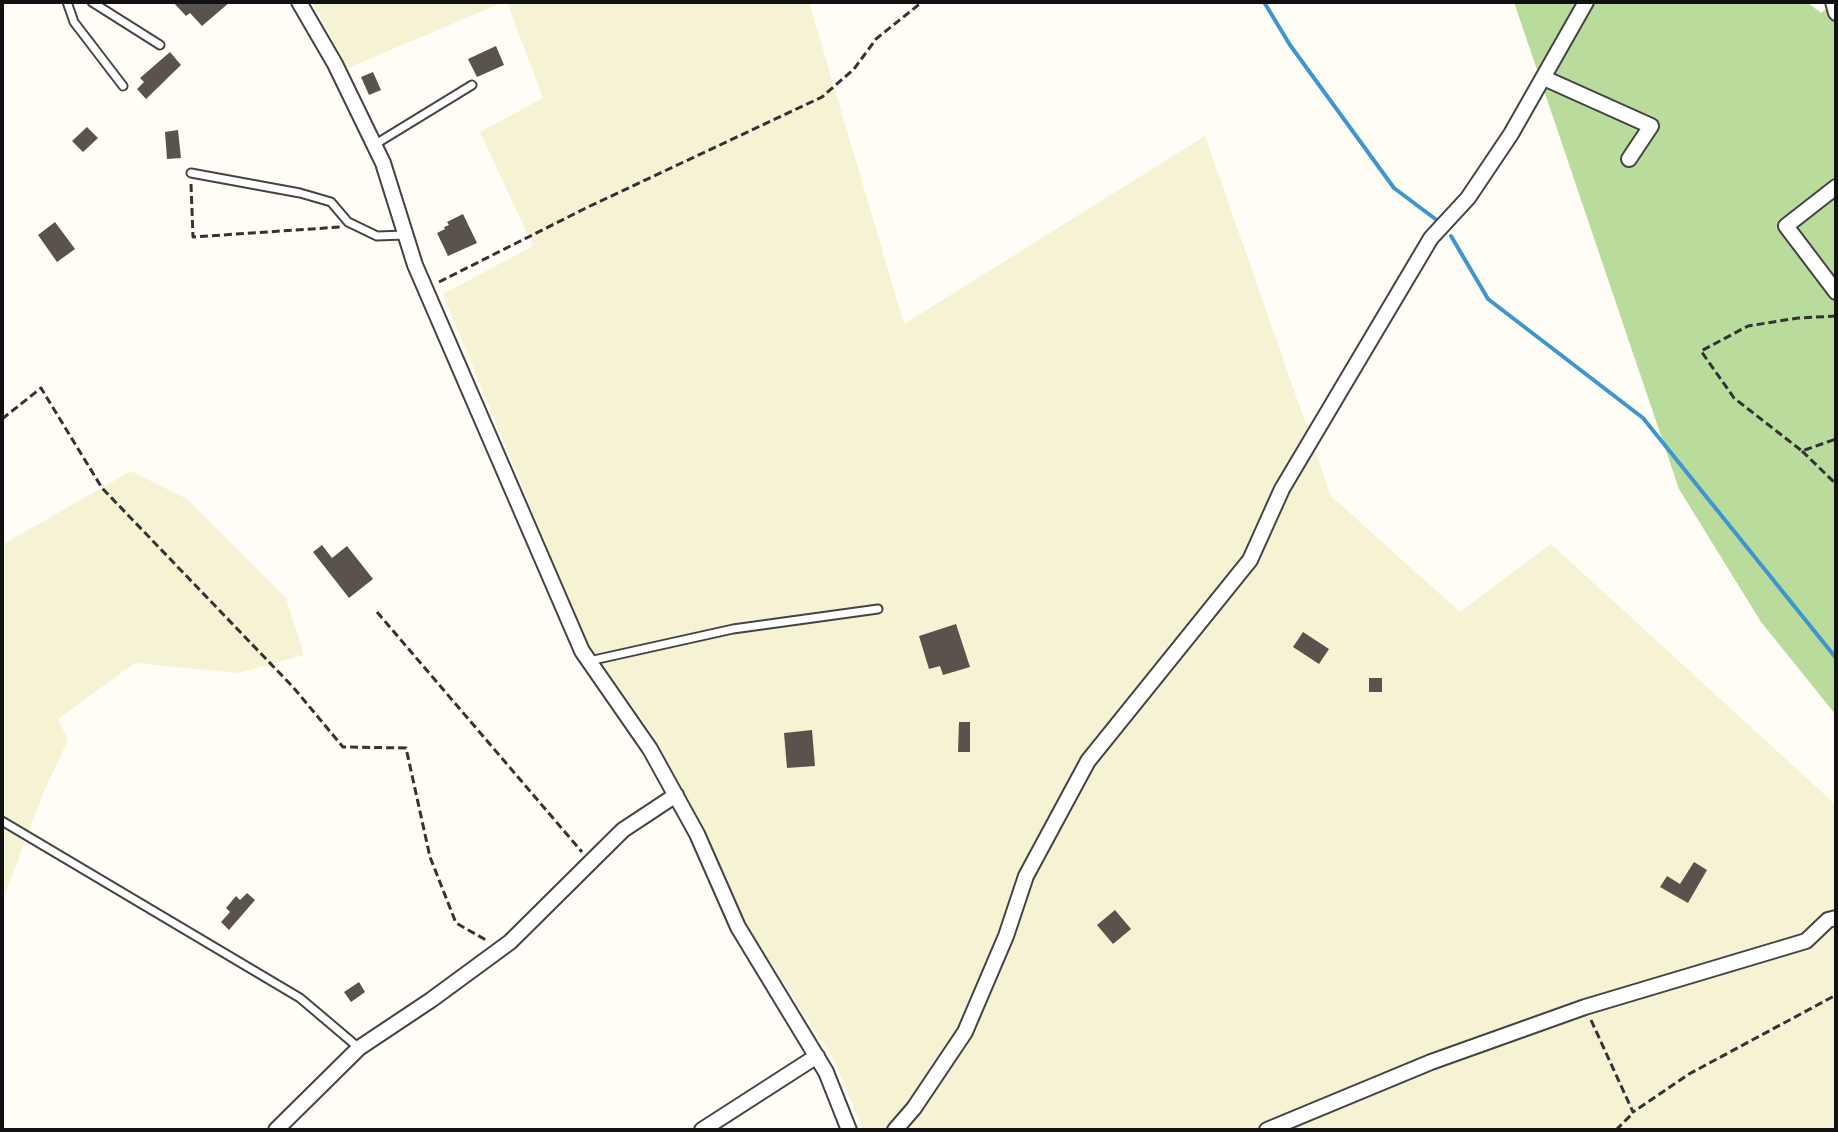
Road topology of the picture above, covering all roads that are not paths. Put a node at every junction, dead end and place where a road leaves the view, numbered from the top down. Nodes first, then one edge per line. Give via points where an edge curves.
1 (67, 2) edge
2 (92, 2) edge
3 (299, 2) edge
4 (1586, 2) edge
5 (1833, 2) edge
6 (1836, 13) edge
7 (160, 45) dead end
8 (1544, 78) junction
9 (472, 85) dead end
10 (123, 86) dead end
11 (374, 145) junction
12 (1629, 159) dead end
13 (191, 173) road end
14 (1836, 187) edge
15 (405, 235) junction
16 (1836, 292) edge
17 (878, 609) dead end
18 (589, 661) junction
19 (676, 795) junction
20 (2, 821) edge
21 (1836, 918) edge
22 (359, 1048) junction
23 (817, 1056) junction
24 (276, 1130) edge
25 (702, 1130) edge
26 (849, 1130) edge
27 (895, 1130) edge
28 (1267, 1130) edge

1 - 10 lane via 74,22
2 - 7 lane
3 - 11 street
4 - 8 street
5 - 6 street
8 - 12 street via 1651,126
8 - 27 street via 1468,198 1431,238 1282,489 1250,560 1088,761 1026,876 965,1032
9 - 11 lane
11 - 15 street
13 - 15 lane via 300,193 331,202 348,222 377,236
14 - 16 street via 1786,226
15 - 18 street
17 - 18 lane via 733,629
18 - 19 street
19 - 22 street via 623,830 499,949
19 - 23 street via 738,927
20 - 22 lane via 300,998
21 - 28 street via 1806,941 1585,1007 1431,1062
22 - 24 street
23 - 25 street
23 - 26 street

